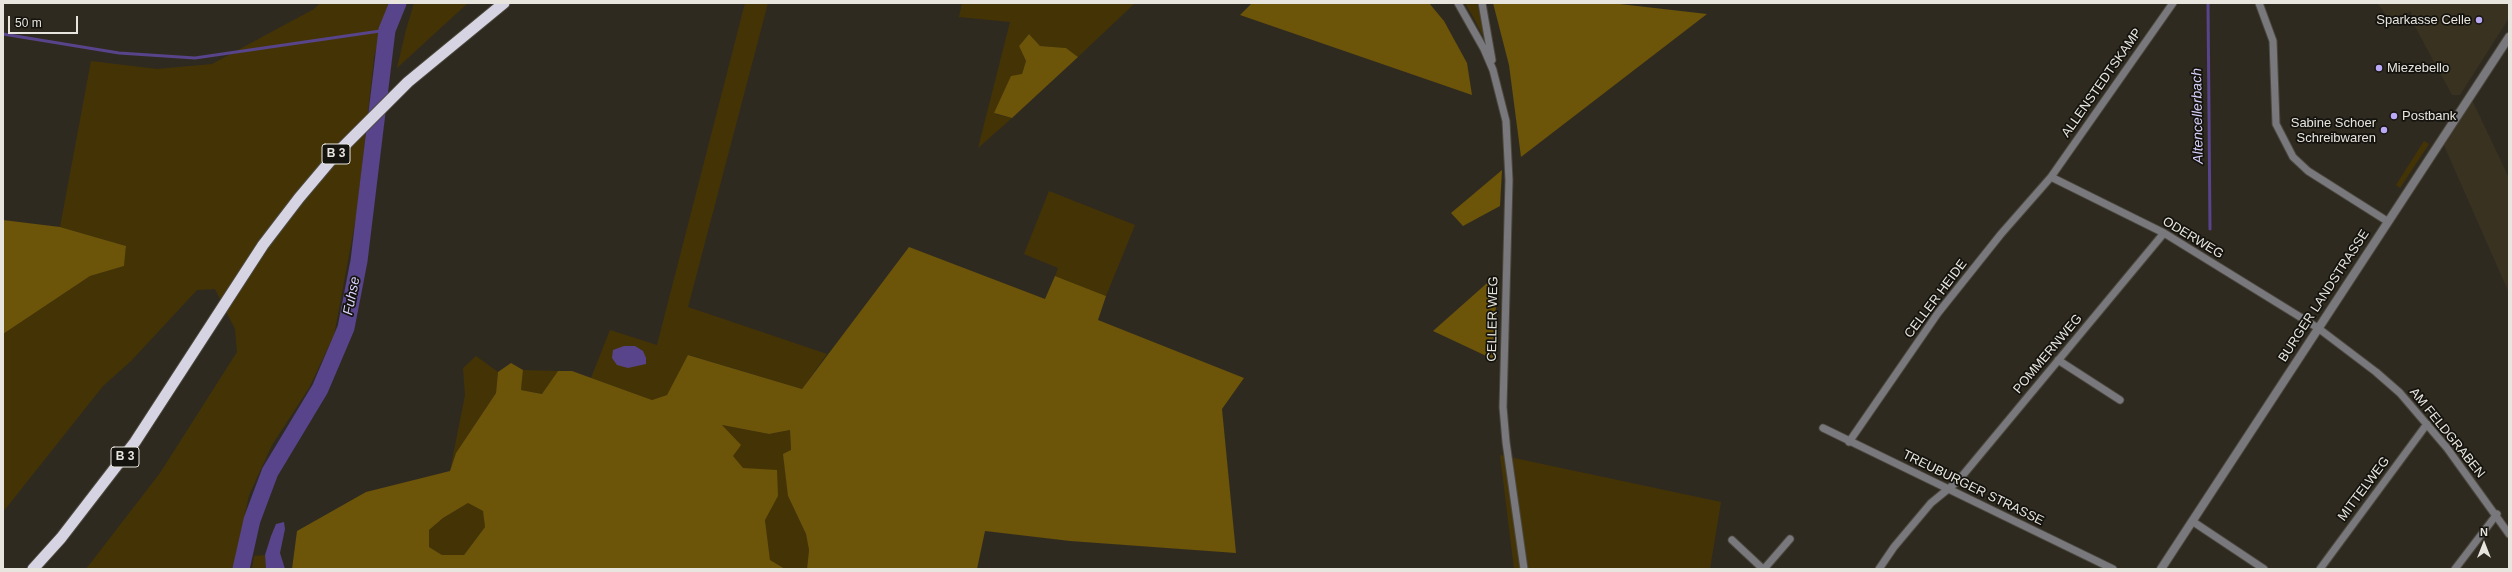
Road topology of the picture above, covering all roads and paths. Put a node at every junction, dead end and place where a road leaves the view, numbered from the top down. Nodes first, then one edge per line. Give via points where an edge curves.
1 (504, 3) edge
2 (1458, 3) edge
3 (1482, 3) edge
4 (2173, 3) edge
5 (2259, 3) edge
6 (2509, 37) edge
7 (1493, 70) junction
8 (2051, 178) junction
9 (2387, 221) junction
10 (2164, 233) junction
11 (2318, 328) junction
12 (2058, 360) junction
13 (2120, 400) dead end
14 (2427, 424) junction
15 (1823, 428) dead end
16 (1849, 442) junction
17 (1948, 488) junction
18 (2497, 514) junction
19 (2192, 521) junction
20 (2509, 534) edge
21 (1790, 539) dead end
22 (1732, 540) dead end
23 (33, 569) edge
24 (1524, 569) edge
25 (1764, 569) edge
26 (1879, 569) edge
27 (2113, 569) edge
28 (2161, 569) edge
29 (2264, 569) edge
30 (2320, 569) edge
31 (2455, 569) edge

1 - 23 highway, B 3 via 408,82 337,153 299,198 263,245 136,442
2 - 7 street, CELLER WEG
3 - 7 street, CELLER WEG
4 - 8 street, ALLENSTEDTSKAMP
5 - 9 street via 2273,41 2276,124 2293,157 2308,171
6 - 9 street, BURGER LANDSTRASSE
7 - 24 street, CELLER WEG via 1506,121 1508,157 1503,407
8 - 10 street, ODERWEG
8 - 16 street, CELLER HEIDE via 2001,234 1938,313
9 - 11 street, BURGER LANDSTRASSE
10 - 11 street, ODERWEG
10 - 12 street, POMMERNWEG
11 - 14 street, AM FELDGRABEN via 2400,393
11 - 19 street, BURGER LANDSTRASSE
12 - 13 street
12 - 17 street, POMMERNWEG via 1958,481
14 - 18 street, AM FELDGRABEN
14 - 30 street, MITTELWEG
15 - 16 street, TREUBURGER STRASSE
16 - 17 street, TREUBURGER STRASSE
17 - 26 street, POMMERNWEG via 1930,503
17 - 27 street, TREUBURGER STRASSE
18 - 20 street, AM FELDGRABEN
18 - 31 street
19 - 28 street, BURGER LANDSTRASSE
19 - 29 street
21 - 25 street
22 - 25 street

